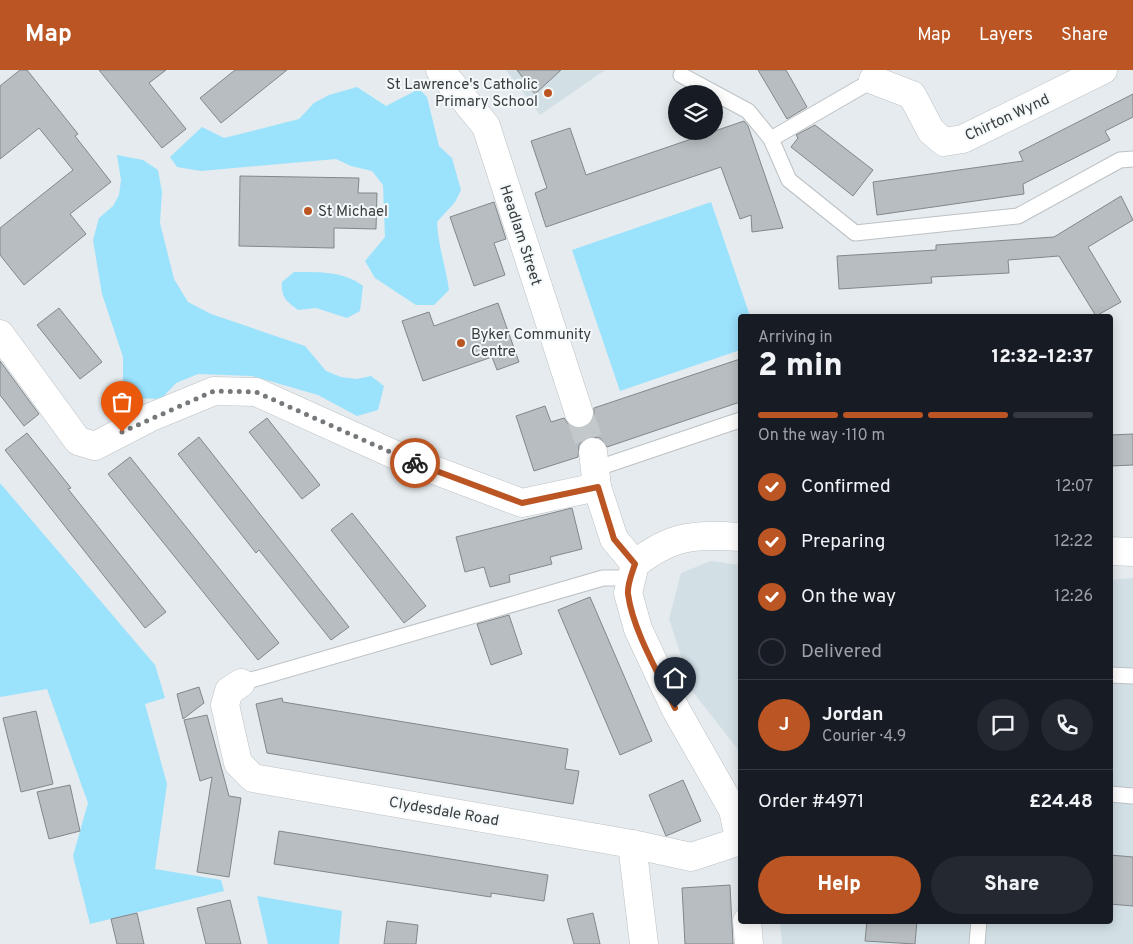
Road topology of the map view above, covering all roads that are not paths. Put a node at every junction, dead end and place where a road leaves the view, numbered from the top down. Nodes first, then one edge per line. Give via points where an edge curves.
1 (440, 70) edge
2 (1103, 70) edge
3 (681, 75) dead end
4 (873, 80) joint
5 (770, 139) junction
6 (1133, 159) edge
7 (0, 334) edge
8 (579, 413) tunnel mouth
9 (738, 421) edge
10 (595, 469) junction
11 (738, 537) edge
12 (1113, 551) edge
13 (1133, 552) edge
14 (633, 571) junction
15 (1113, 675) edge
16 (1133, 676) edge
17 (241, 683) joint
18 (1113, 794) edge
19 (1133, 796) edge
20 (738, 833) edge
21 (738, 843) edge
22 (632, 844) junction
23 (747, 924) edge
24 (979, 924) edge
25 (644, 944) edge
26 (749, 944) edge
27 (977, 944) edge

1 - 8 street, Headlam Street via 486,126
2 - 4 street, Chirton Wynd via 963,139 944,142 932,131 912,95
3 - 5 lane via 748,111
4 - 5 lane
5 - 6 lane via 789,180 855,233 1018,216 1120,160
7 - 10 street via 78,442 95,446 151,417 214,391 256,392 402,458 522,503
9 - 10 lane
10 - 14 street via 614,539
11 - 14 street via 702,534 672,541
12 - 13 street
14 - 17 lane
14 - 20 street via 628,593 638,629 675,708 733,810
15 - 16 lane
17 - 22 street, Clydesdale Road via 229,691 225,705 238,763 253,778
18 - 19 lane
21 - 22 street, Clydesdale Road via 691,857
22 - 25 street
23 - 26 street
24 - 27 lane

